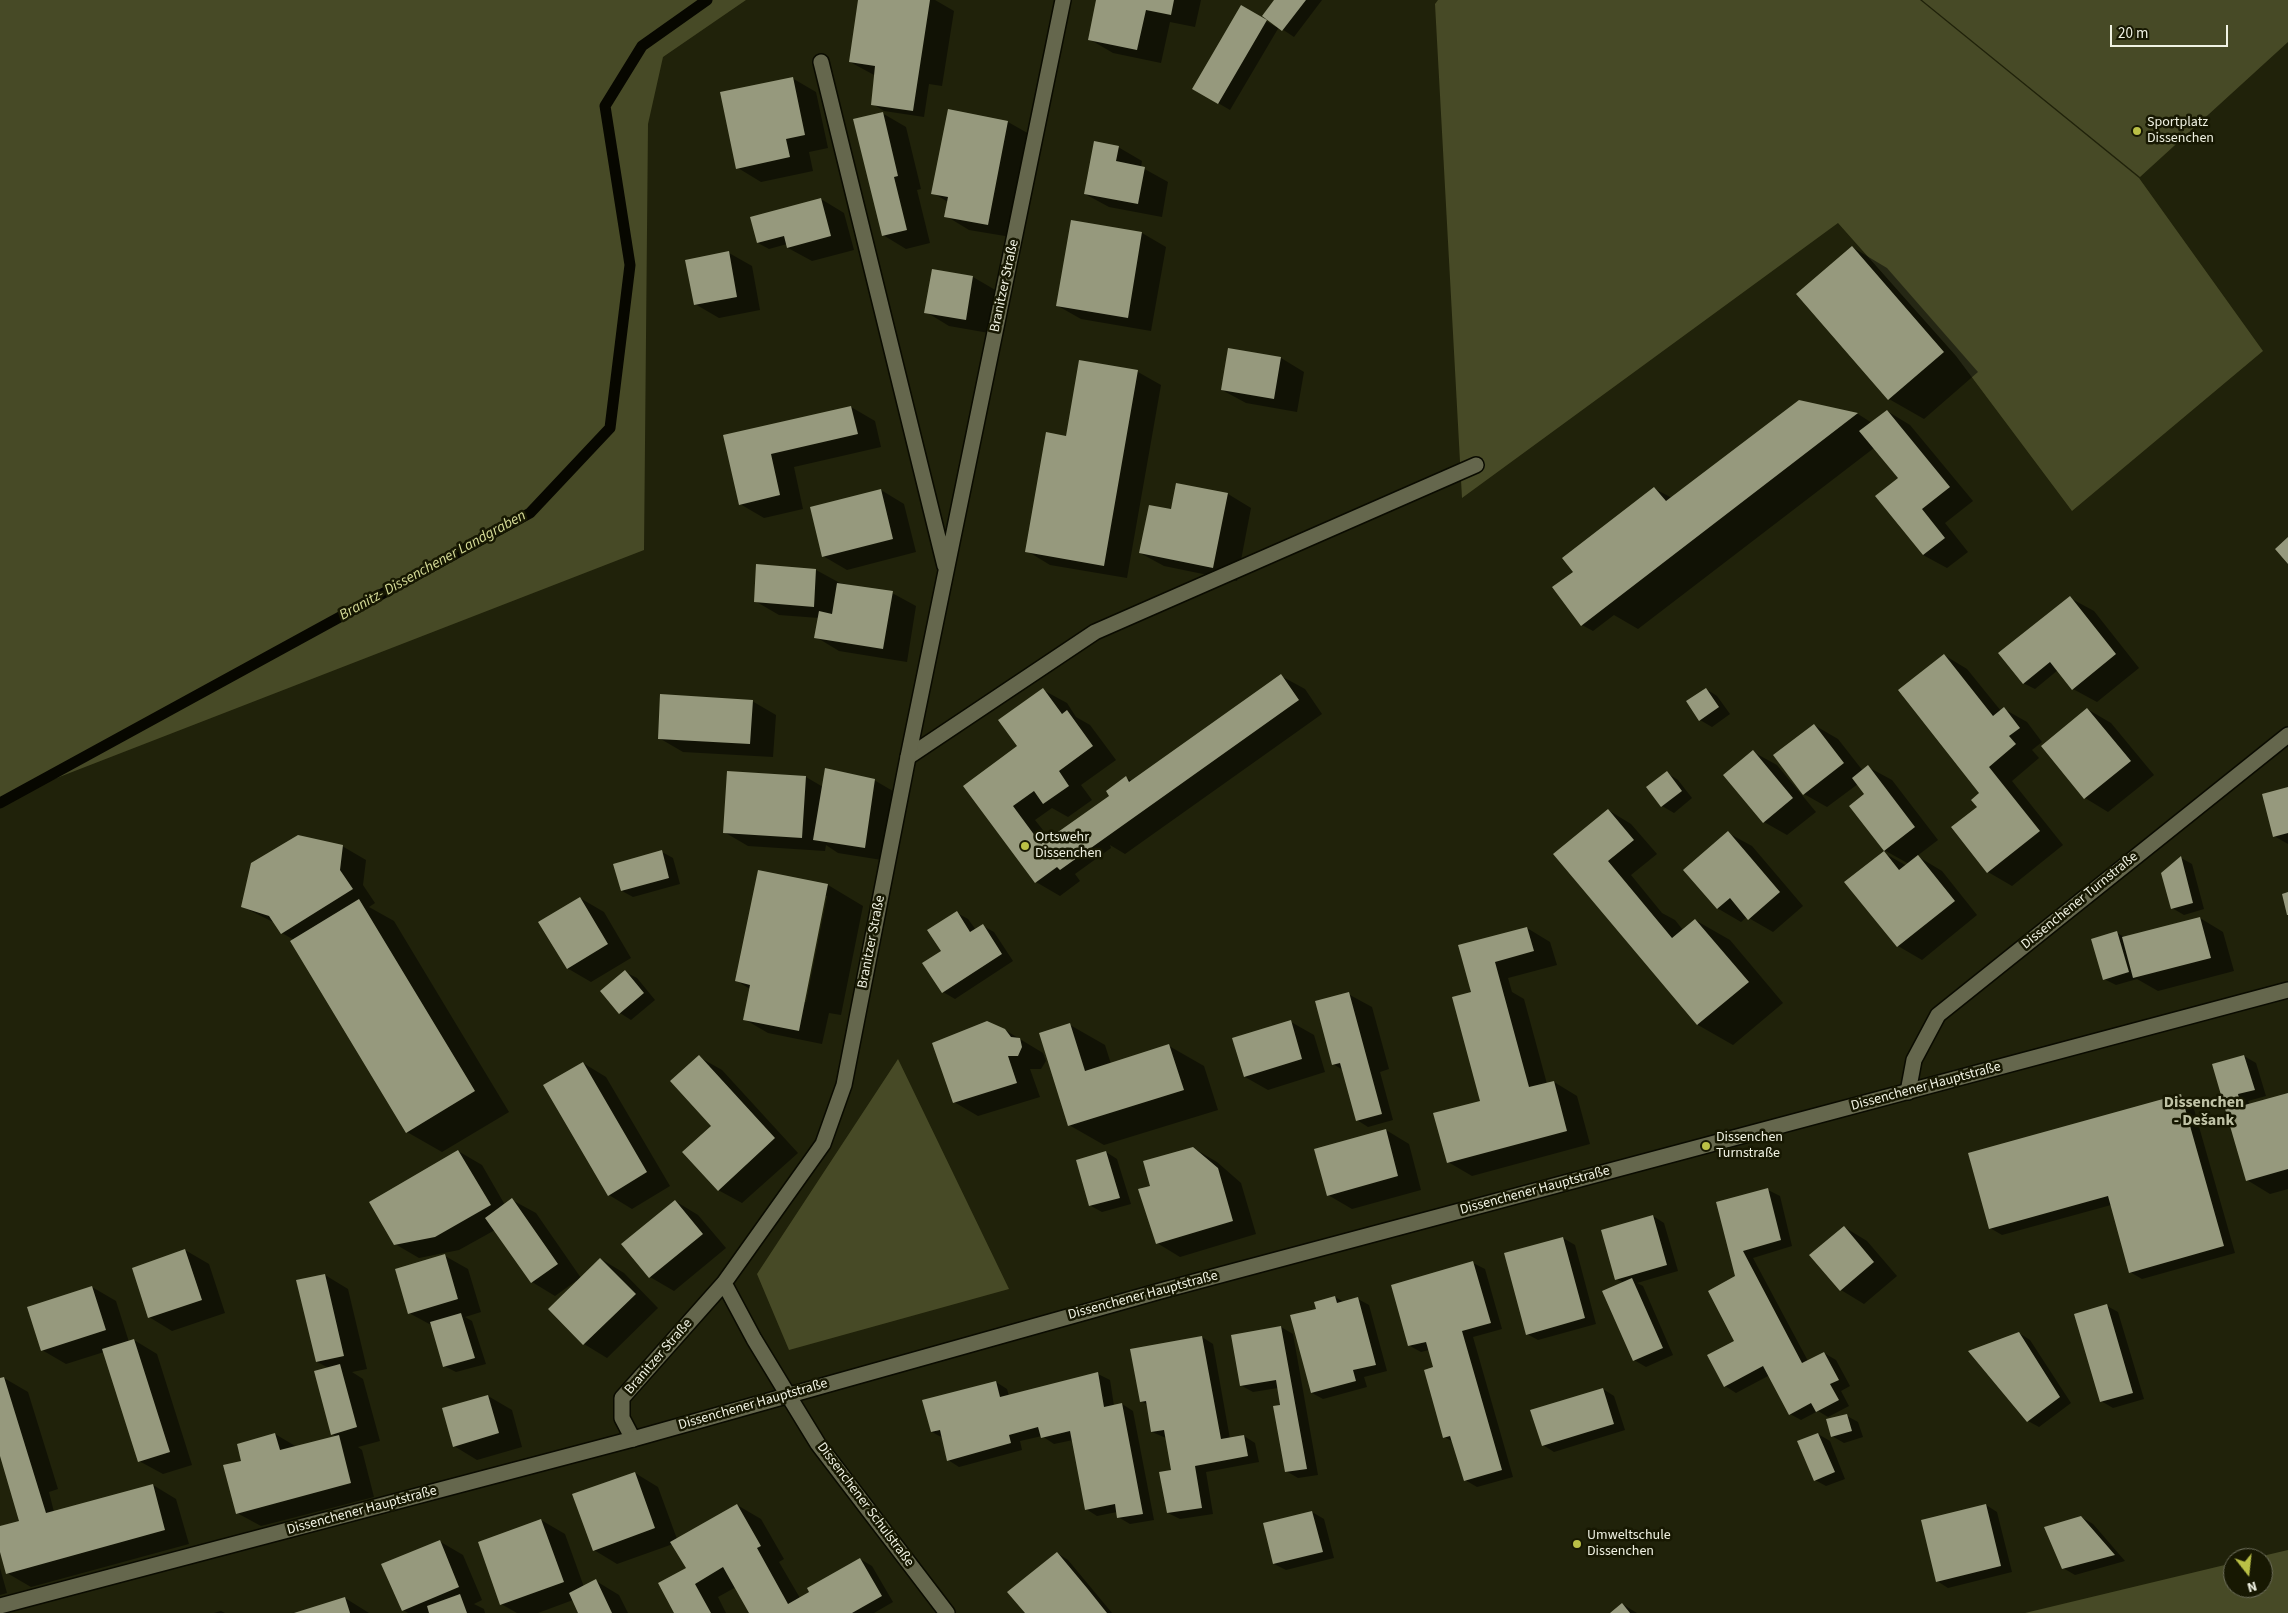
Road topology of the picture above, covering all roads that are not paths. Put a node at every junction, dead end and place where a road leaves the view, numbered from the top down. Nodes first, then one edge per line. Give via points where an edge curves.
1 (1063, 0) edge
2 (821, 62) dead end
3 (1476, 465) dead end
4 (946, 571) junction
5 (2288, 735) edge
6 (908, 757) junction
7 (2288, 990) edge
8 (1908, 1092) junction
9 (724, 1283) junction
10 (788, 1395) junction
11 (633, 1439) junction
12 (0, 1606) edge
13 (947, 1613) edge

1 - 4 street, Branitzer Straße
2 - 4 street, Branitzer Straße
3 - 6 street via 1096,632
4 - 6 street, Branitzer Straße
5 - 8 street, Dissenchener Turnstraße via 1938,1015 1914,1060
6 - 9 street, Branitzer Straße via 844,1086 823,1144
7 - 8 street, Dissenchener Hauptstraße
8 - 10 street, Dissenchener Hauptstraße via 1164,1290
9 - 10 street
9 - 11 street, Branitzer Straße via 622,1398 622,1418
10 - 11 street, Dissenchener Hauptstraße
10 - 13 street, Dissenchener Schulstraße via 818,1444
11 - 12 street, Dissenchener Hauptstraße

